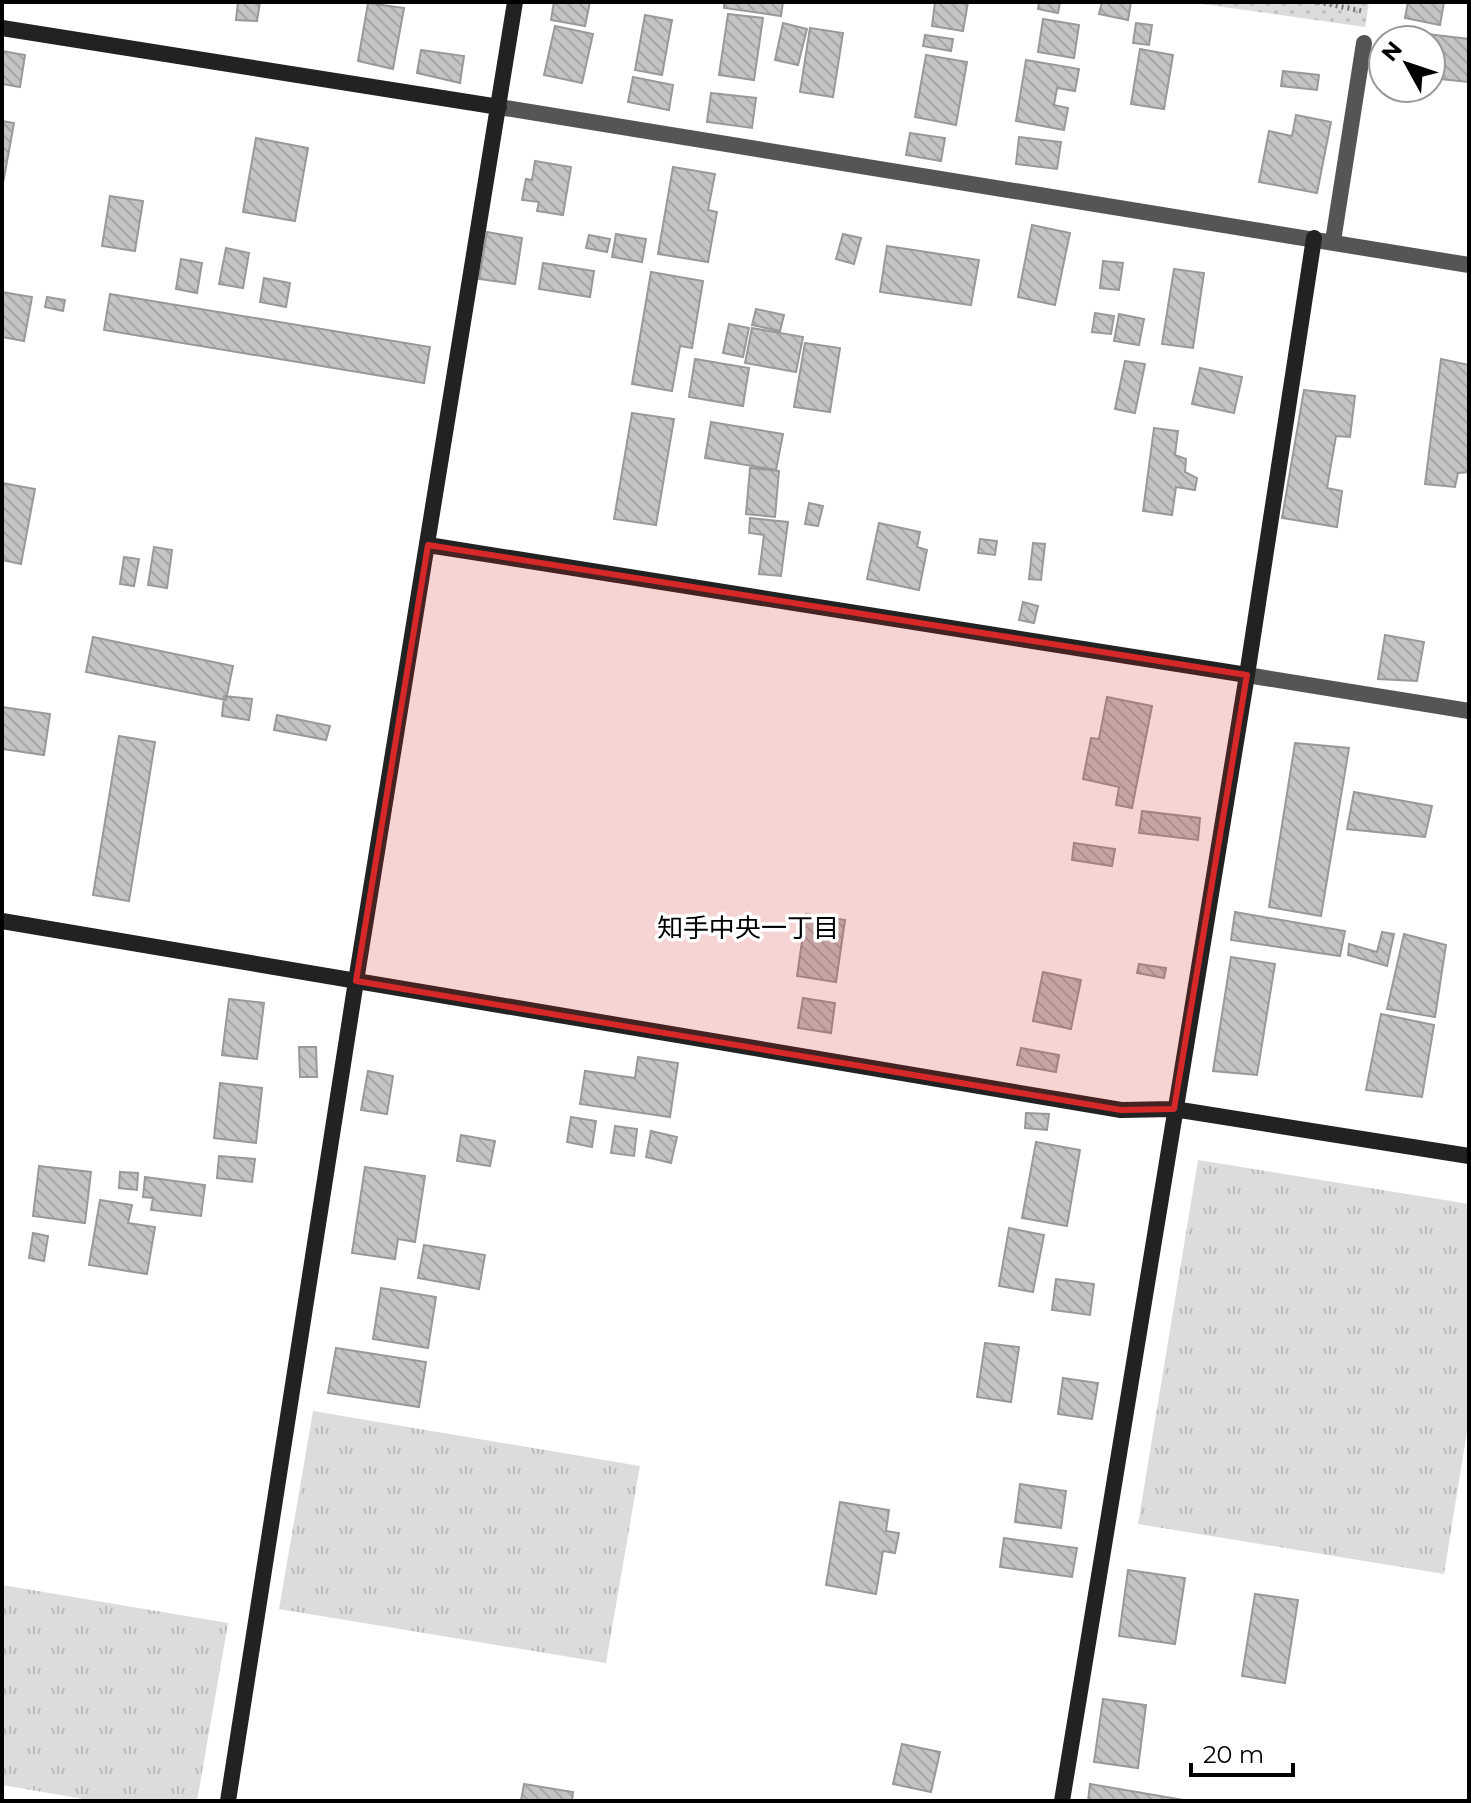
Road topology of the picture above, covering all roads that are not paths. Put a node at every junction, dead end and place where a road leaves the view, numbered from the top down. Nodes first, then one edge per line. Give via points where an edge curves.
1 (515, 2) edge
2 (2, 28) edge
3 (1364, 43) dead end
4 (499, 107) junction
5 (1314, 238) junction
6 (1333, 241) junction
7 (1469, 265) edge
8 (428, 545) junction
9 (1247, 675) junction
10 (1469, 711) edge
11 (2, 921) edge
12 (356, 981) junction
13 (1174, 1109) junction
14 (1469, 1156) edge
15 (228, 1801) edge
16 (1062, 1801) edge

1 - 4 street
2 - 4 street
3 - 6 street
4 - 5 street
4 - 8 street
5 - 6 street
5 - 9 street
6 - 7 street
8 - 9 street
8 - 12 street
9 - 10 street
9 - 13 street
11 - 12 street
12 - 13 street via 1121,1110
12 - 15 street
13 - 14 street
13 - 16 street

